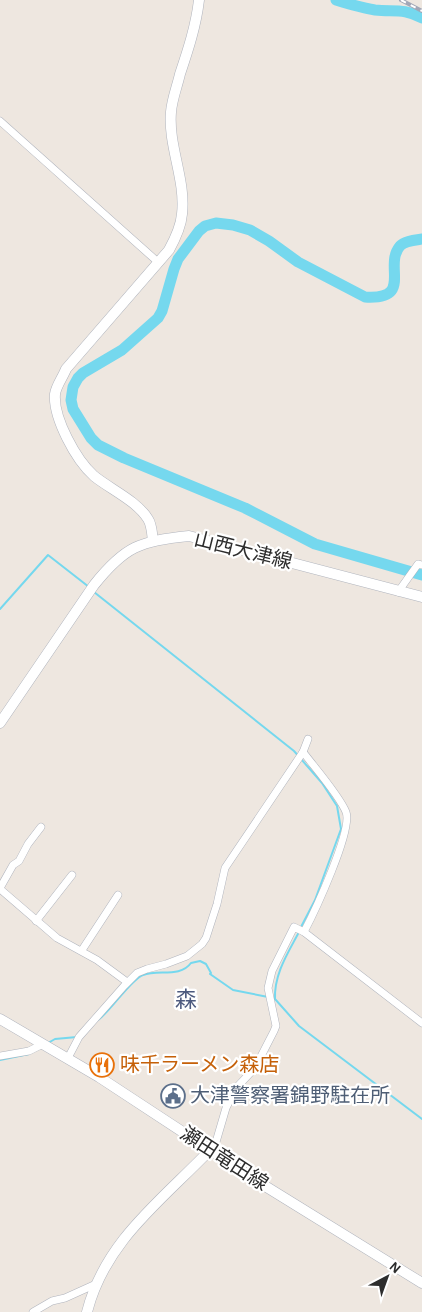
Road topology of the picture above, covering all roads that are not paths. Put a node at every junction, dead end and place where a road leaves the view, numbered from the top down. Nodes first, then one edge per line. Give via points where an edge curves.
1 (199, 0) edge
2 (0, 121) edge
3 (159, 263) junction
4 (153, 541) junction
5 (422, 565) edge
6 (398, 592) junction
7 (422, 597) edge
8 (0, 723) edge
9 (308, 739) dead end
10 (303, 752) junction
11 (41, 827) dead end
12 (72, 875) dead end
13 (0, 888) edge
14 (118, 895) dead end
15 (36, 920) junction
16 (304, 932) junction
17 (82, 950) junction
18 (127, 982) junction
19 (0, 1019) edge
20 (422, 1023) edge
21 (41, 1044) junction
22 (0, 1056) edge
23 (68, 1058) junction
24 (210, 1150) junction
25 (422, 1283) edge
26 (96, 1284) junction
27 (33, 1312) edge
28 (87, 1312) edge

1 - 3 main road via 194,32 171,112 183,194 182,215 179,230
2 - 3 street
3 - 4 main road via 66,370 55,392 62,429 84,466 140,509 148,520
4 - 6 main road, 山西大津線 via 189,536
4 - 8 main road, 山西大津線 via 122,554 109,567
5 - 6 street via 418,564
6 - 7 main road, 山西大津線
9 - 10 street
10 - 16 street via 347,818 332,869
10 - 18 street via 225,868 206,938 187,956 147,968
11 - 13 street
12 - 15 street
13 - 15 street
14 - 17 street
15 - 17 street via 57,938
16 - 20 street
16 - 24 street via 294,927 272,971 268,988 276,1026 255,1068 236,1088
17 - 18 street
18 - 23 street via 79,1037
19 - 21 main road, 瀬田竜田線
21 - 22 street via 29,1051
21 - 23 main road, 瀬田竜田線
23 - 24 main road, 瀬田竜田線
24 - 25 main road, 瀬田竜田線
24 - 26 main road via 133,1226
26 - 27 street
26 - 28 main road

